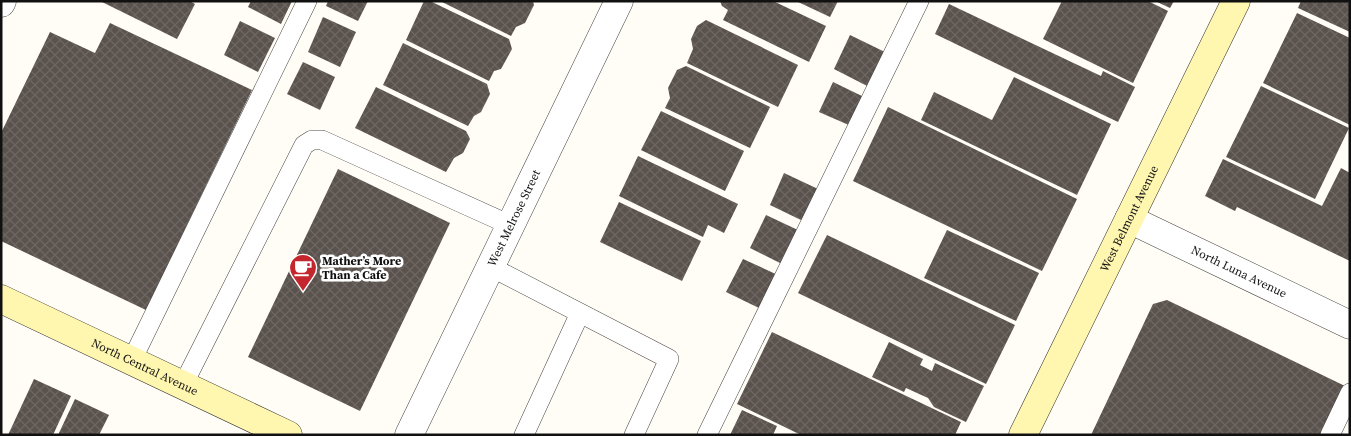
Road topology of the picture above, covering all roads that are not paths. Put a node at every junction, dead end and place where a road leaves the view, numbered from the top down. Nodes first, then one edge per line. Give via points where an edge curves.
1 (307, 1) edge
2 (619, 1) edge
3 (919, 1) edge
4 (1236, 1) edge
5 (1129, 219) junction
6 (510, 225) junction
7 (490, 267) junction
8 (1, 299) edge
9 (580, 313) junction
10 (1350, 325) edge
11 (132, 360) junction
12 (183, 385) junction
13 (1350, 394) edge
14 (288, 435) edge
15 (409, 435) edge
16 (524, 435) edge
17 (634, 435) edge
18 (707, 435) edge
19 (1023, 435) edge
20 (1330, 435) edge

1 - 11 lane
2 - 6 street, West Melrose Street
3 - 18 lane
4 - 5 main road, West Belmont Avenue
5 - 10 street, North Luna Avenue
5 - 19 main road, West Belmont Avenue
6 - 7 street, West Melrose Street
6 - 12 lane via 322,140 312,140 304,145
7 - 9 lane
7 - 15 street, West Melrose Street
8 - 11 main road, North Central Avenue
9 - 16 lane
9 - 17 lane via 669,359
11 - 12 main road, North Central Avenue
12 - 14 main road, North Central Avenue
13 - 20 lane

